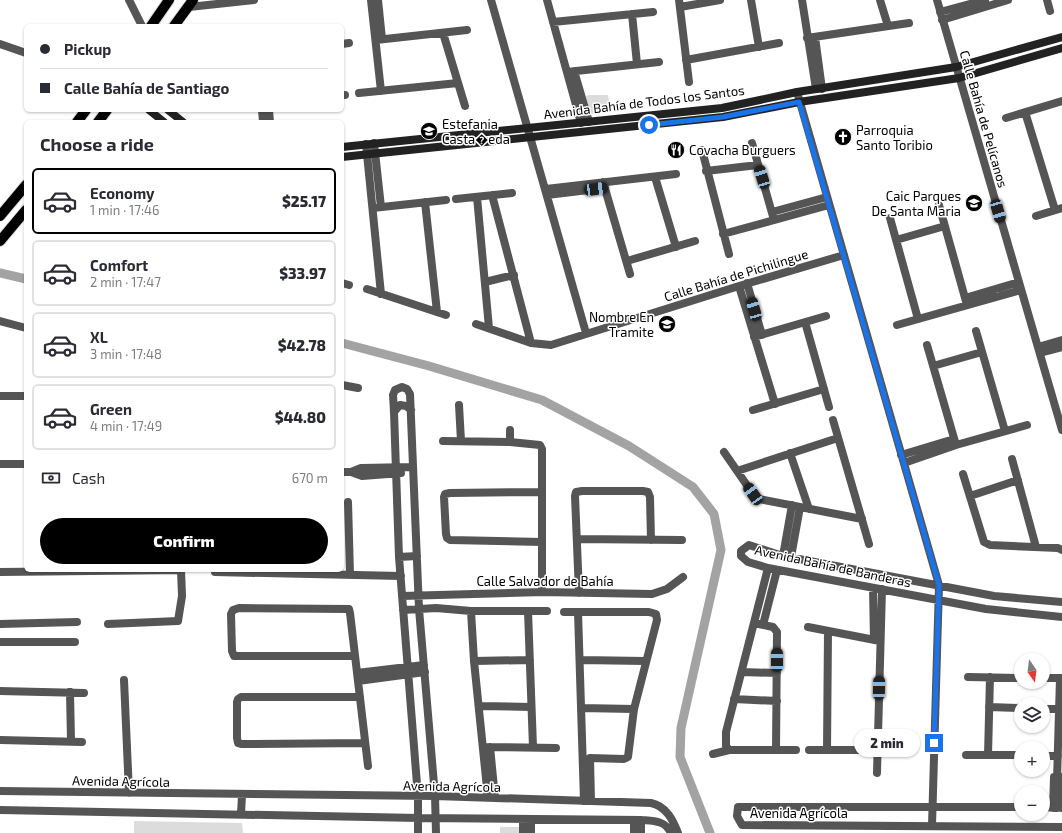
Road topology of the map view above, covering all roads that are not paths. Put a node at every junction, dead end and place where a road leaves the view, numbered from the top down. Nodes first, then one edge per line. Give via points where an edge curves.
1 (130, 0) edge
2 (169, 0) edge
3 (254, 0) edge
4 (371, 0) edge
5 (378, 0) edge
6 (491, 0) edge
7 (547, 0) edge
8 (720, 0) edge
9 (751, 0) edge
10 (802, 0) edge
11 (880, 0) edge
12 (937, 0) edge
13 (984, 0) edge
14 (1008, 0) edge
15 (1047, 0) edge
16 (995, 2) edge
17 (683, 3) edge
18 (191, 4) edge
19 (1050, 11) dead end
20 (653, 12) dead end
21 (632, 14) junction
22 (941, 16) junction
23 (553, 22) junction
24 (909, 23) dead end
25 (141, 24) edge
26 (152, 24) edge
27 (176, 24) edge
28 (888, 26) junction
29 (467, 30) dead end
30 (443, 33) junction
31 (1062, 37) edge
32 (811, 38) junction
33 (379, 40) junction
34 (778, 43) dead end
35 (0, 44) edge
36 (759, 47) junction
37 (1062, 48) edge
38 (24, 52) edge
39 (686, 60) junction
40 (659, 62) dead end
41 (637, 64) junction
42 (956, 68) junction
43 (570, 72) junction
44 (959, 78) junction
45 (689, 82) dead end
46 (458, 83) junction
47 (819, 89) junction
48 (381, 91) junction
49 (797, 92) junction
50 (359, 93) dead end
51 (1062, 100) edge
52 (799, 102) junction
53 (465, 106) dead end
54 (152, 112) edge
55 (170, 112) edge
56 (1025, 112) junction
57 (1006, 118) dead end
58 (162, 120) edge
59 (180, 120) edge
60 (585, 122) junction
61 (528, 128) junction
62 (530, 138) junction
63 (752, 143) dead end
64 (370, 144) junction
65 (344, 147) edge
66 (702, 150) dead end
67 (371, 153) junction
68 (344, 156) edge
69 (758, 165) junction
70 (706, 171) junction
71 (676, 174) dead end
72 (655, 176) junction
73 (604, 185) junction
74 (24, 187) edge
75 (546, 192) junction
76 (512, 193) dead end
77 (492, 195) junction
78 (477, 197) junction
79 (456, 199) dead end
80 (446, 200) dead end
81 (828, 201) junction
82 (425, 202) junction
83 (939, 205) dead end
84 (377, 207) junction
85 (1059, 209) edge
86 (24, 212) edge
87 (0, 216) edge
88 (773, 216) junction
89 (1036, 216) dead end
90 (890, 218) dead end
91 (945, 226) junction
92 (723, 234) junction
93 (896, 240) junction
94 (0, 241) edge
95 (695, 241) dead end
96 (676, 247) junction
97 (729, 254) dead end
98 (844, 255) junction
99 (627, 261) junction
100 (630, 274) dead end
101 (514, 275) junction
102 (485, 282) junction
103 (743, 285) junction
104 (1020, 286) junction
105 (368, 289) dead end
106 (381, 294) junction
107 (966, 302) junction
108 (437, 312) junction
109 (446, 315) dead end
110 (826, 316) dead end
111 (918, 320) junction
112 (0, 321) edge
113 (805, 322) junction
114 (476, 324) dead end
115 (897, 326) dead end
116 (24, 327) edge
117 (489, 328) junction
118 (976, 331) dead end
119 (586, 334) junction
120 (758, 336) junction
121 (1062, 340) edge
122 (531, 343) junction
123 (927, 345) dead end
124 (1062, 347) edge
125 (1039, 350) junction
126 (982, 352) junction
127 (933, 366) junction
128 (344, 385) edge
129 (358, 388) dead end
130 (824, 389) junction
131 (0, 396) edge
132 (24, 396) edge
133 (1058, 403) edge
134 (775, 404) junction
135 (459, 405) dead end
136 (829, 407) dead end
137 (411, 410) junction
138 (753, 410) dead end
139 (394, 412) junction
140 (833, 420) dead end
141 (1027, 425) dead end
142 (510, 430) dead end
143 (1062, 430) edge
144 (1005, 431) junction
145 (838, 438) junction
146 (443, 441) dead end
147 (461, 441) junction
148 (510, 442) junction
149 (955, 442) junction
150 (724, 452) dead end
151 (790, 453) junction
152 (903, 459) junction
153 (1012, 460) dead end
154 (0, 464) edge
155 (24, 464) edge
156 (396, 470) junction
157 (413, 470) junction
158 (737, 470) junction
159 (344, 472) edge
160 (964, 474) dead end
161 (1018, 480) junction
162 (541, 492) junction
163 (970, 496) junction
164 (348, 502) dead end
165 (796, 506) junction
166 (809, 509) junction
167 (862, 519) junction
168 (345, 523) edge
169 (577, 539) junction
170 (651, 540) junction
171 (682, 540) dead end
172 (542, 542) junction
173 (870, 544) dead end
174 (1036, 548) junction
175 (1061, 548) edge
176 (417, 556) junction
177 (399, 557) junction
178 (787, 557) junction
179 (768, 568) junction
180 (778, 570) junction
181 (24, 571) edge
182 (0, 572) edge
183 (181, 572) edge
184 (214, 572) dead end
185 (350, 574) junction
186 (401, 576) junction
187 (683, 577) dead end
188 (939, 585) junction
189 (873, 588) junction
190 (882, 589) junction
191 (542, 592) junction
192 (579, 593) junction
193 (419, 594) junction
194 (402, 596) junction
195 (938, 600) junction
196 (1062, 602) edge
197 (419, 609) junction
198 (403, 610) junction
199 (528, 610) junction
200 (471, 611) junction
201 (547, 611) dead end
202 (564, 612) dead end
203 (578, 612) junction
204 (1062, 617) edge
205 (77, 622) dead end
206 (754, 623) junction
207 (0, 624) edge
208 (108, 624) dead end
209 (763, 625) junction
210 (808, 627) dead end
211 (828, 631) junction
212 (877, 640) junction
213 (0, 642) edge
214 (75, 642) dead end
215 (355, 656) junction
216 (530, 660) junction
217 (580, 660) junction
218 (474, 661) junction
219 (645, 661) junction
220 (424, 669) junction
221 (407, 671) junction
222 (742, 672) junction
223 (777, 673) junction
224 (358, 677) junction
225 (968, 677) dead end
226 (990, 677) junction
227 (1014, 678) edge
228 (1050, 678) edge
229 (1061, 678) edge
230 (124, 680) dead end
231 (0, 691) edge
232 (70, 692) junction
233 (84, 693) dead end
234 (360, 697) junction
235 (734, 699) junction
236 (777, 700) junction
237 (480, 706) junction
238 (531, 707) junction
239 (989, 707) junction
240 (581, 708) junction
241 (1014, 708) edge
242 (1050, 708) edge
243 (634, 709) junction
244 (1058, 709) junction
245 (0, 740) edge
246 (71, 741) junction
247 (82, 742) dead end
248 (365, 743) junction
249 (487, 747) junction
250 (533, 747) junction
251 (556, 748) dead end
252 (729, 750) junction
253 (776, 750) junction
254 (796, 750) dead end
255 (809, 750) dead end
256 (827, 750) junction
257 (878, 750) junction
258 (713, 754) dead end
259 (966, 755) dead end
260 (988, 755) junction
261 (1014, 755) edge
262 (1050, 756) edge
263 (1058, 756) junction
264 (368, 766) dead end
265 (877, 774) dead end
266 (0, 791) edge
267 (129, 793) junction
268 (242, 795) junction
269 (418, 796) junction
270 (435, 796) junction
271 (492, 798) junction
272 (588, 801) junction
273 (651, 803) junction
274 (932, 807) junction
275 (1014, 807) edge
276 (1059, 808) edge
277 (0, 810) edge
278 (241, 814) junction
279 (419, 818) junction
280 (436, 818) junction
281 (527, 819) junction
282 (637, 820) junction
283 (655, 821) junction
284 (932, 826) junction
285 (1062, 828) edge
286 (953, 831) edge
287 (418, 833) edge
288 (436, 833) edge
289 (523, 833) edge
290 (531, 833) edge
291 (634, 833) edge
292 (641, 833) edge
293 (671, 833) edge
294 (678, 833) edge

1 - 25 street
2 - 26 main road
3 - 18 street
4 - 33 street
5 - 33 street
6 - 61 street
7 - 23 street
8 - 17 street
9 - 36 street
10 - 32 street
11 - 28 street
12 - 22 street, Calle Bahía de Pelícanos
13 - 22 street
14 - 16 street
15 - 19 street
16 - 22 street
17 - 39 street
18 - 27 main road
20 - 21 street
21 - 23 street
21 - 41 street
22 - 42 street, Calle Bahía de Pelícanos
23 - 43 street
24 - 28 street
28 - 32 street
29 - 30 street
30 - 33 street
30 - 46 street
31 - 42 street, Avenida Bahía de Todos los Santos
32 - 47 street
33 - 48 street
34 - 36 street
35 - 38 street
36 - 39 street
37 - 44 street, Avenida Bahía de Todos los Santos
39 - 45 street
40 - 41 street
41 - 43 street
42 - 44 street, Calle Bahía de Pelícanos
42 - 47 street, Avenida Bahía de Todos los Santos
43 - 60 street
44 - 52 street, Avenida Bahía de Todos los Santos
44 - 104 street, Calle Bahía de Pelícanos
46 - 48 street
46 - 53 street
47 - 49 street, Avenida Bahía de Todos los Santos
48 - 50 street
49 - 52 street
49 - 60 street, Avenida Bahía de Todos los Santos via 722,108
51 - 56 street
52 - 62 street, Avenida Bahía de Todos los Santos via 723,117
52 - 81 street
54 - 58 street
55 - 59 street
56 - 57 street
56 - 85 street
60 - 61 street, Avenida Bahía de Todos los Santos
61 - 62 street
61 - 64 street, Avenida Bahía de Todos los Santos
62 - 67 street, Avenida Bahía de Todos los Santos
62 - 75 street
63 - 69 street
64 - 65 street, Avenida Bahía de Todos los Santos
64 - 67 street
66 - 70 street
67 - 68 street, Avenida Bahía de Todos los Santos
67 - 84 street
69 - 70 street
69 - 88 street
70 - 92 street
71 - 72 street
72 - 73 street
72 - 96 street
73 - 75 street
73 - 99 street
74 - 87 main road
75 - 119 street
76 - 77 street
77 - 78 street
77 - 101 street
78 - 79 street
78 - 102 street
80 - 82 street
81 - 88 street
81 - 98 street
82 - 84 street
82 - 108 street
83 - 91 street
84 - 106 street
85 - 89 street
86 - 94 main road
88 - 92 street
90 - 93 street
91 - 93 street
91 - 107 street
92 - 97 street
93 - 111 street
95 - 96 street
96 - 99 street
98 - 103 street, Calle Bahía de Pichilingue
98 - 152 street
99 - 100 street
101 - 102 street
101 - 122 street
102 - 117 street
103 - 119 street, Calle Bahía de Pichilingue
103 - 120 street
104 - 107 street
104 - 125 street, Calle Bahía de Pelícanos
105 - 106 street
106 - 108 street
107 - 111 street
108 - 109 street
110 - 113 street
111 - 115 street
112 - 116 street
113 - 120 street
113 - 130 street
114 - 117 street, Calle Bahía de Pichilingue
117 - 122 street, Calle Bahía de Pichilingue
118 - 126 street
119 - 122 street, Calle Bahía de Pichilingue via 550,345
120 - 134 street
121 - 125 street
123 - 127 street
124 - 125 street
125 - 133 street, Calle Bahía de Pelícanos
126 - 127 street
126 - 144 street
127 - 149 street
128 - 129 street
130 - 134 street
130 - 136 street
131 - 132 street
133 - 143 street, Calle Bahía de Pelícanos
134 - 138 street
135 - 147 street
137 - 139 street via 400,405
137 - 139 street via 410,394 402,387 393,394
137 - 157 street
139 - 156 street
140 - 145 street
141 - 144 street
142 - 148 street
144 - 149 street
145 - 151 street
145 - 167 street
146 - 147 street
147 - 148 street
148 - 162 street via 540,445
149 - 152 street
150 - 158 street
151 - 158 street
151 - 166 street
152 - 188 street
153 - 161 street
154 - 155 street
156 - 157 street
156 - 159 street via 362,476
156 - 177 street
157 - 176 street
158 - 165 street via 756,497
160 - 163 street
161 - 163 street
161 - 174 street
162 - 172 street
162 - 172 street via 450,493 444,497 446,538 450,540
163 - 174 street via 984,542 990,545
164 - 168 street
165 - 166 street
165 - 178 street
166 - 167 street
167 - 173 street
168 - 185 street
169 - 170 street
169 - 170 street via 576,492 643,490 648,492 650,497
169 - 192 street
170 - 171 street
172 - 191 street
174 - 175 street
176 - 177 street
176 - 193 street
177 - 186 street
178 - 179 street, Avenida Bahía de Banderas via 749,545 744,547 741,556 748,562
178 - 188 street, Avenida Bahía de Banderas
179 - 180 street, Avenida Bahía de Banderas
179 - 206 street
180 - 189 street, Avenida Bahía de Banderas
180 - 209 street
181 - 182 street
183 - 208 street via 182,596 178,621
184 - 185 street
185 - 186 street
186 - 194 street
187 - 192 street, Calle Salvador de Bahía via 667,589 652,594
188 - 195 street
188 - 196 street, Avenida Bahía de Banderas via 994,596
189 - 190 street, Avenida Bahía de Banderas
189 - 212 street
190 - 195 street, Avenida Bahía de Banderas
190 - 212 street
191 - 192 street, Calle Salvador de Bahía
191 - 193 street, Calle Salvador de Bahía
193 - 194 street, Calle Salvador de Bahía
193 - 197 street
194 - 198 street
195 - 204 street, Avenida Bahía de Banderas via 986,609
195 - 274 street
197 - 198 street
197 - 200 street
197 - 220 street
198 - 221 street
199 - 200 street
199 - 201 street
199 - 216 street
200 - 218 street
202 - 203 street
203 - 217 street
203 - 219 street via 656,614 657,620
205 - 207 street
206 - 209 street
206 - 222 street
209 - 223 street via 772,627 777,632
210 - 211 street
211 - 212 street
211 - 256 street
212 - 257 street
213 - 214 street
215 - 215 street via 349,609 239,608 231,614 234,656
215 - 224 street
216 - 218 street
216 - 238 street
217 - 219 street
217 - 240 street
218 - 237 street
219 - 243 street
220 - 221 street
220 - 270 street
221 - 224 street
221 - 269 street
222 - 223 street
222 - 235 street
223 - 236 street
224 - 234 street
225 - 226 street
226 - 227 street
226 - 239 street
228 - 229 street
229 - 244 street
230 - 267 street
231 - 232 street
232 - 233 street
232 - 246 street
234 - 248 street
234 - 248 street via 241,698 237,702 237,738 238,743 242,744
235 - 236 street
235 - 252 street via 726,732 726,746
236 - 253 street
237 - 238 street
237 - 249 street
238 - 250 street
239 - 241 street
239 - 260 street
240 - 243 street
240 - 272 street
242 - 244 street
243 - 272 street via 628,757 590,758
244 - 263 street
245 - 246 street
246 - 247 street
248 - 264 street
249 - 250 street
249 - 271 street
250 - 251 street
252 - 253 street
252 - 258 street
253 - 254 street
255 - 256 street
256 - 257 street
257 - 265 street
259 - 260 street
260 - 261 street
262 - 263 street
263 - 276 street via 1057,780 1062,777
266 - 267 street, Avenida Agrícola
267 - 268 street, Avenida Agrícola
268 - 269 street, Avenida Agrícola
268 - 278 street
269 - 270 street, Avenida Agrícola
269 - 279 street
270 - 271 street, Avenida Agrícola
270 - 280 street
271 - 272 street, Avenida Agrícola
272 - 273 street, Avenida Agrícola
273 - 283 street via 656,807
273 - 294 street, Avenida Agrícola via 661,807 672,820
274 - 275 street, Avenida Agrícola
274 - 284 street
274 - 284 street, Avenida Agrícola via 738,807 737,816 742,825
277 - 278 street
278 - 279 street
279 - 280 street
279 - 287 street
280 - 281 street
280 - 288 street
281 - 282 street
281 - 289 street
281 - 290 street
282 - 283 street
282 - 291 street
282 - 292 street
283 - 293 street via 666,825
284 - 286 street, Avenida Agrícola via 942,826
285 - 286 street

